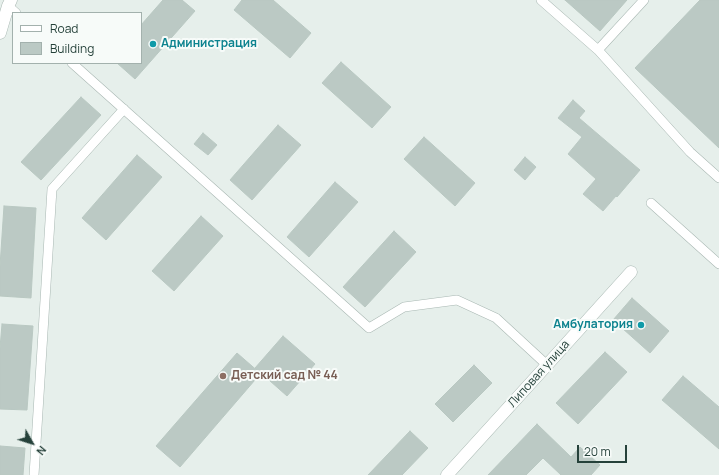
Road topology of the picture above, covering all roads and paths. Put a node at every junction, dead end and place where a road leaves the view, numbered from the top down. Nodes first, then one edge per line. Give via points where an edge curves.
1 (541, 0) edge
2 (644, 0) edge
3 (12, 6) edge
4 (0, 33) edge
5 (598, 50) junction
6 (73, 64) edge
7 (124, 109) junction
8 (719, 178) edge
9 (651, 203) dead end
10 (719, 264) edge
11 (631, 272) dead end
12 (547, 365) junction
13 (34, 475) edge
14 (447, 475) edge

1 - 5 lane
2 - 5 lane
3 - 4 street
5 - 8 lane via 690,152
6 - 7 lane
7 - 12 lane via 370,328 404,307 457,300 496,318
7 - 13 lane via 52,189
9 - 10 lane
11 - 12 street, Липовая улица
12 - 14 street, Липовая улица

